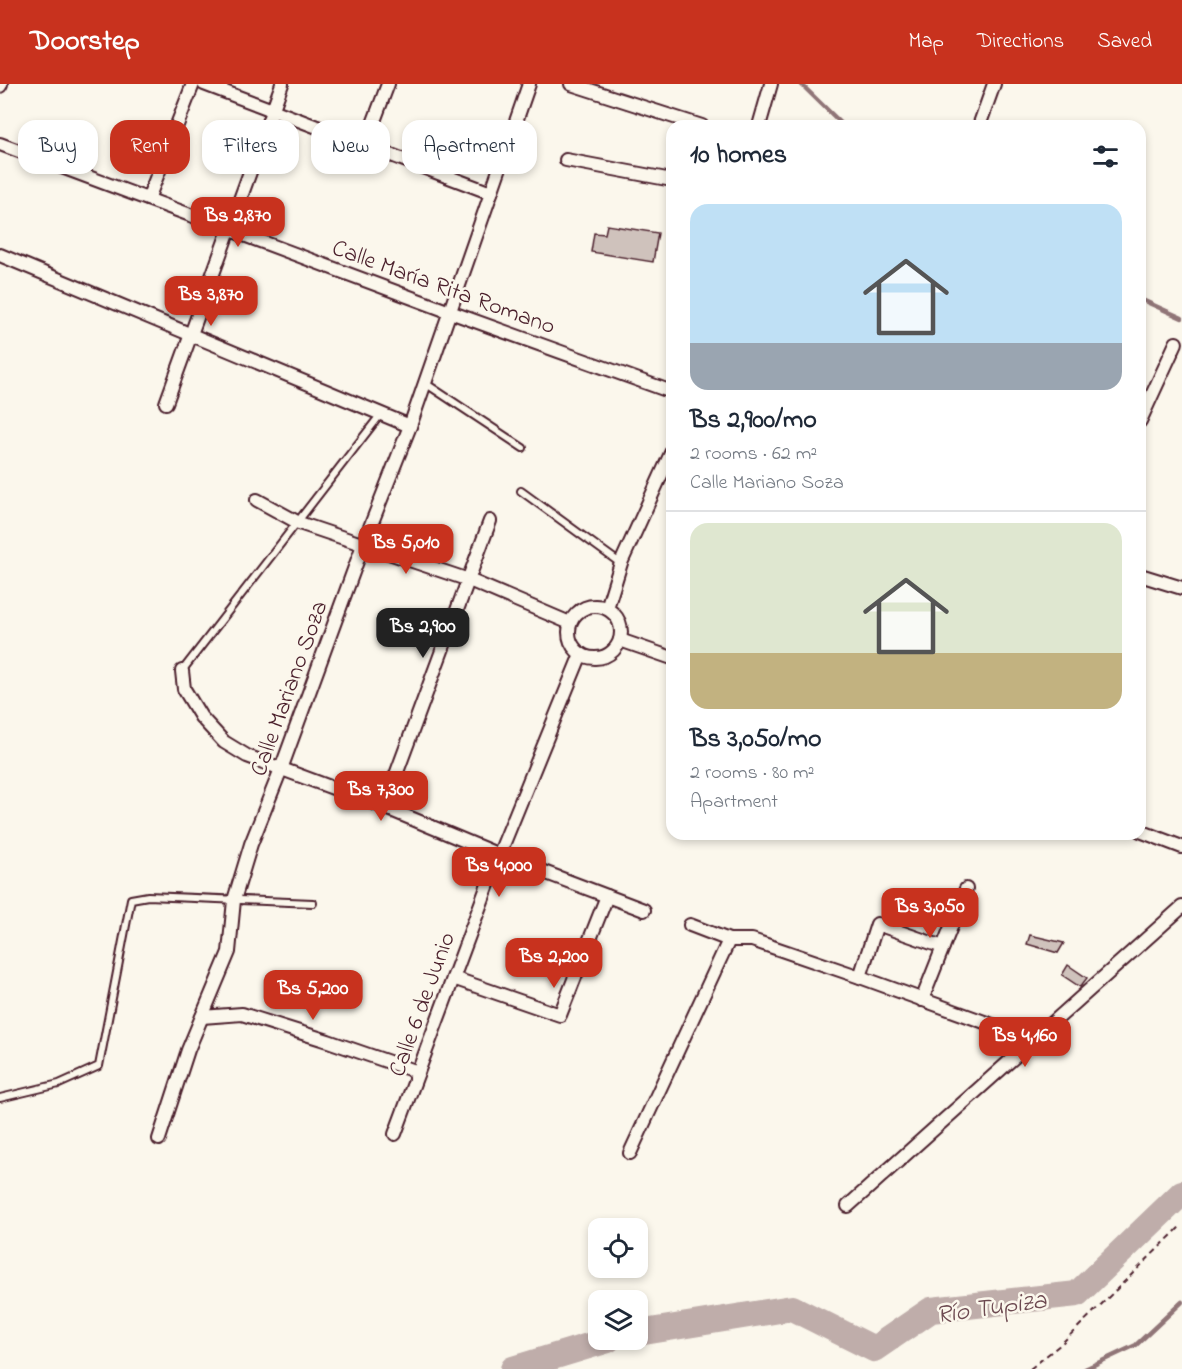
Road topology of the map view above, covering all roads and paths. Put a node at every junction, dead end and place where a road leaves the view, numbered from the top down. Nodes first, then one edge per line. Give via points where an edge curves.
1 (193, 84) edge
2 (204, 84) edge
3 (282, 84) edge
4 (388, 84) edge
5 (529, 84) edge
6 (571, 84) edge
7 (771, 84) edge
8 (994, 84) edge
9 (273, 110) junction
10 (374, 120) edge
11 (683, 120) edge
12 (761, 120) edge
13 (981, 120) edge
14 (311, 124) edge
15 (0, 144) edge
16 (390, 155) edge
17 (566, 160) dead end
18 (666, 179) edge
19 (491, 193) junction
20 (148, 199) junction
21 (229, 229) junction
22 (0, 255) edge
23 (450, 312) junction
24 (190, 335) junction
25 (1176, 343) dead end
26 (425, 383) junction
27 (666, 390) edge
28 (166, 403) dead end
29 (1146, 408) edge
30 (381, 414) junction
31 (410, 426) junction
32 (524, 448) dead end
33 (666, 464) edge
34 (521, 491) dead end
35 (257, 500) dead end
36 (490, 521) dead end
37 (298, 522) junction
38 (363, 545) junction
39 (621, 563) junction
40 (1146, 577) edge
41 (469, 580) junction
42 (1182, 588) edge
43 (607, 608) junction
44 (570, 623) junction
45 (620, 640) junction
46 (581, 654) junction
47 (666, 656) edge
48 (182, 671) joint
49 (281, 769) junction
50 (384, 807) junction
51 (1146, 833) edge
52 (1182, 847) edge
53 (499, 855) junction
54 (966, 889) dead end
55 (607, 896) junction
56 (234, 900) junction
57 (314, 903) dead end
58 (1182, 907) edge
59 (644, 910) dead end
60 (690, 925) dead end
61 (729, 940) junction
62 (943, 947) junction
63 (860, 977) junction
64 (453, 978) junction
65 (922, 1000) junction
66 (202, 1017) junction
67 (1034, 1040) junction
68 (418, 1072) junction
69 (0, 1098) edge
70 (395, 1134) dead end
71 (159, 1139) dead end
72 (630, 1153) dead end
73 (848, 1206) dead end
74 (1182, 1225) edge
75 (1030, 1369) edge

1 - 20 street
2 - 9 street
3 - 9 street
4 - 10 street
5 - 19 street, Calle Mariano Soza
6 - 11 street
7 - 12 street
8 - 13 street
9 - 14 street
9 - 21 street
15 - 20 street, Calle María Rita Romano
16 - 19 street
17 - 18 street
19 - 23 street, Calle Mariano Soza
20 - 21 street, Calle María Rita Romano
21 - 23 street, Calle María Rita Romano
21 - 24 street
22 - 24 street
23 - 26 street, Calle Mariano Soza
23 - 27 street, Calle María Rita Romano
24 - 28 street
24 - 30 street
25 - 29 street
26 - 31 street, Calle Mariano Soza
26 - 32 lane
30 - 31 street
30 - 37 lane
31 - 38 street, Calle Mariano Soza
33 - 39 street
34 - 39 lane
35 - 37 street
36 - 41 street
37 - 38 street
37 - 48 lane
38 - 41 street
38 - 49 street, Calle Mariano Soza
39 - 43 street
40 - 42 street
41 - 44 street
41 - 50 street
43 - 44 street via 598,605 581,609
43 - 45 street via 618,618
44 - 46 street via 570,641
45 - 46 street via 604,656
45 - 47 street
46 - 53 street, Calle 6 de Junio
48 - 49 street via 184,689 201,717 224,741 247,756
49 - 50 street
49 - 56 street, Calle Mariano Soza via 250,844
50 - 53 street
51 - 52 street
53 - 55 street
53 - 64 street, Calle 6 de Junio
54 - 62 street
55 - 59 street
55 - 64 street via 560,1015
56 - 57 lane
56 - 66 street, Calle Mariano Soza via 229,952
56 - 69 lane via 148,896 131,899 99,1066 60,1084
58 - 67 street
60 - 61 street
61 - 63 street via 752,940
61 - 72 street
62 - 63 street via 877,924
62 - 65 street
63 - 65 street
64 - 68 street, Calle 6 de Junio
65 - 67 street
66 - 68 street via 242,1014
66 - 71 street, Calle Mariano Soza
67 - 73 street
68 - 70 street, Calle 6 de Junio
74 - 75 path via 1061,1344

